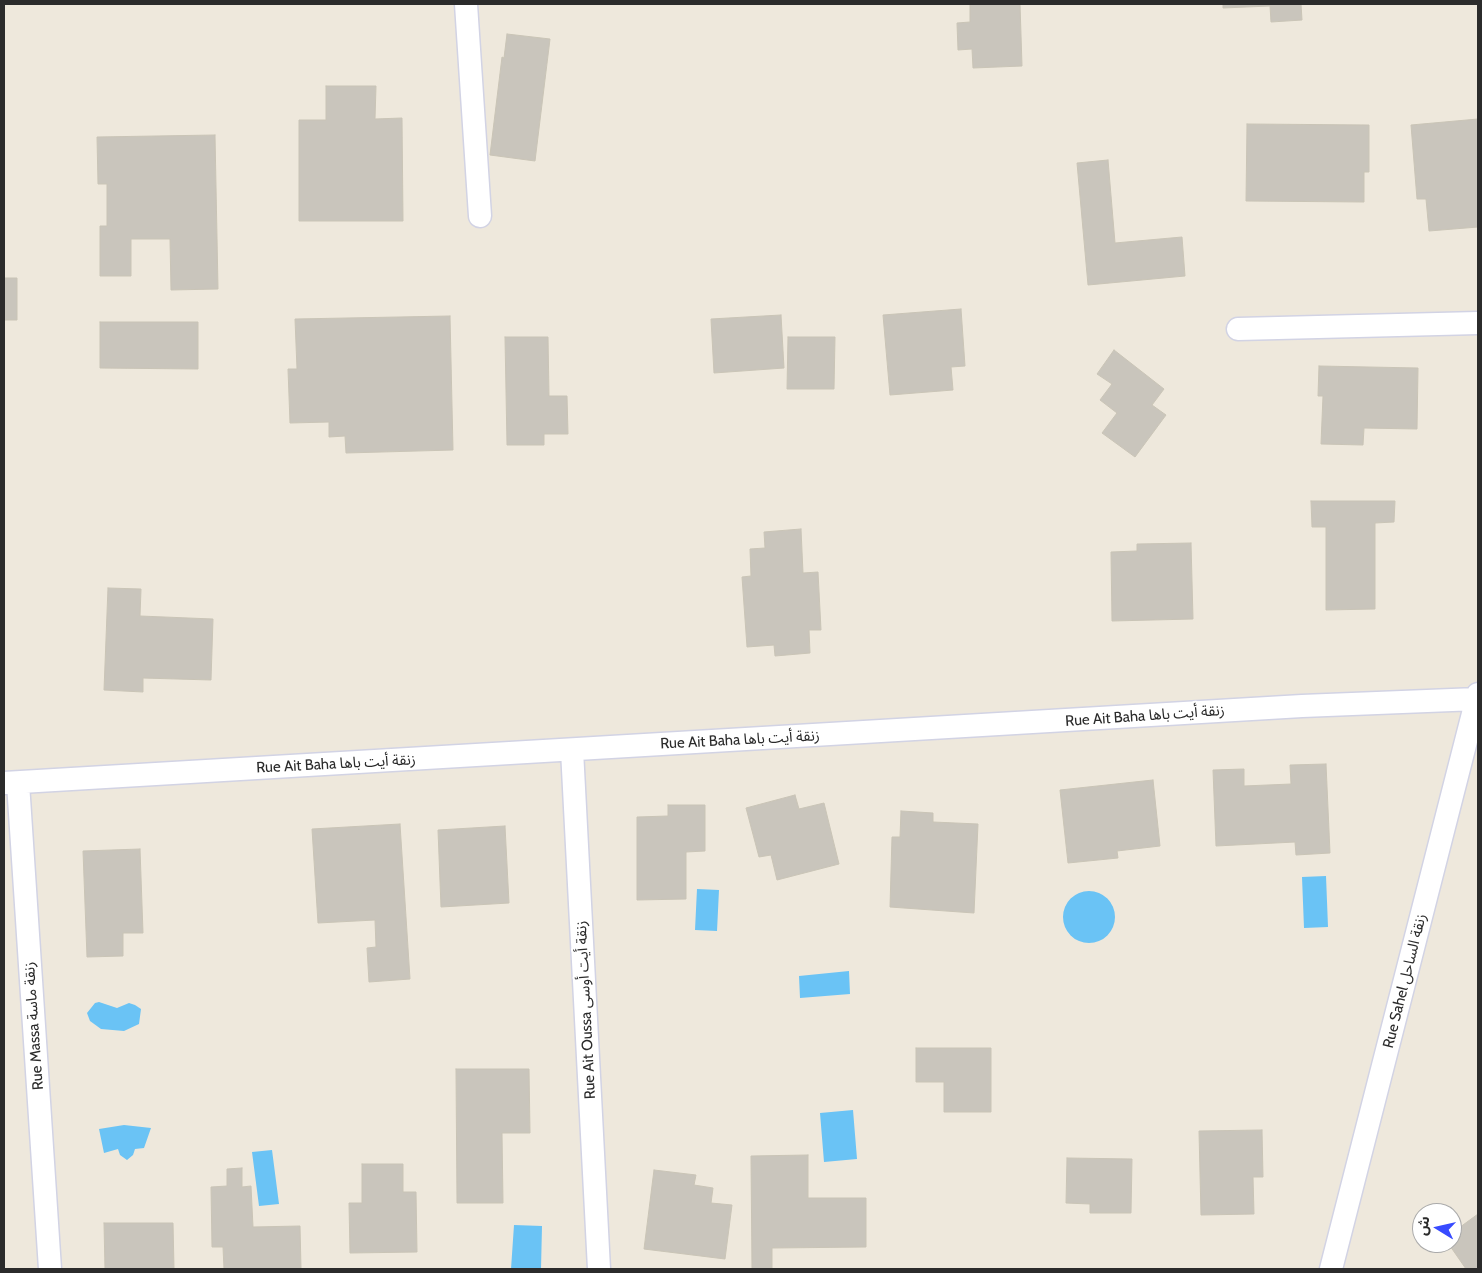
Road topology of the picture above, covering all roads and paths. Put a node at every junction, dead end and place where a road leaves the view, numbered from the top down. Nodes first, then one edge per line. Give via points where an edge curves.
1 (466, 4) edge
2 (480, 216) dead end
3 (1478, 323) edge
4 (1238, 329) dead end
5 (1478, 696) edge
6 (572, 750) junction
7 (11, 783) edge
8 (50, 1269) edge
9 (599, 1269) edge
10 (1331, 1269) edge

1 - 2 street
3 - 4 street
5 - 6 street, Rue Ait Baha زنقة أيت باها
5 - 10 street, Rue Sahel زنقة الساحل
6 - 7 street, Rue Ait Baha زنقة أيت باها
6 - 9 street, Rue Ait Oussa زنقة أيت أوسى
7 - 8 street, Rue Massa زنقة ماسة

